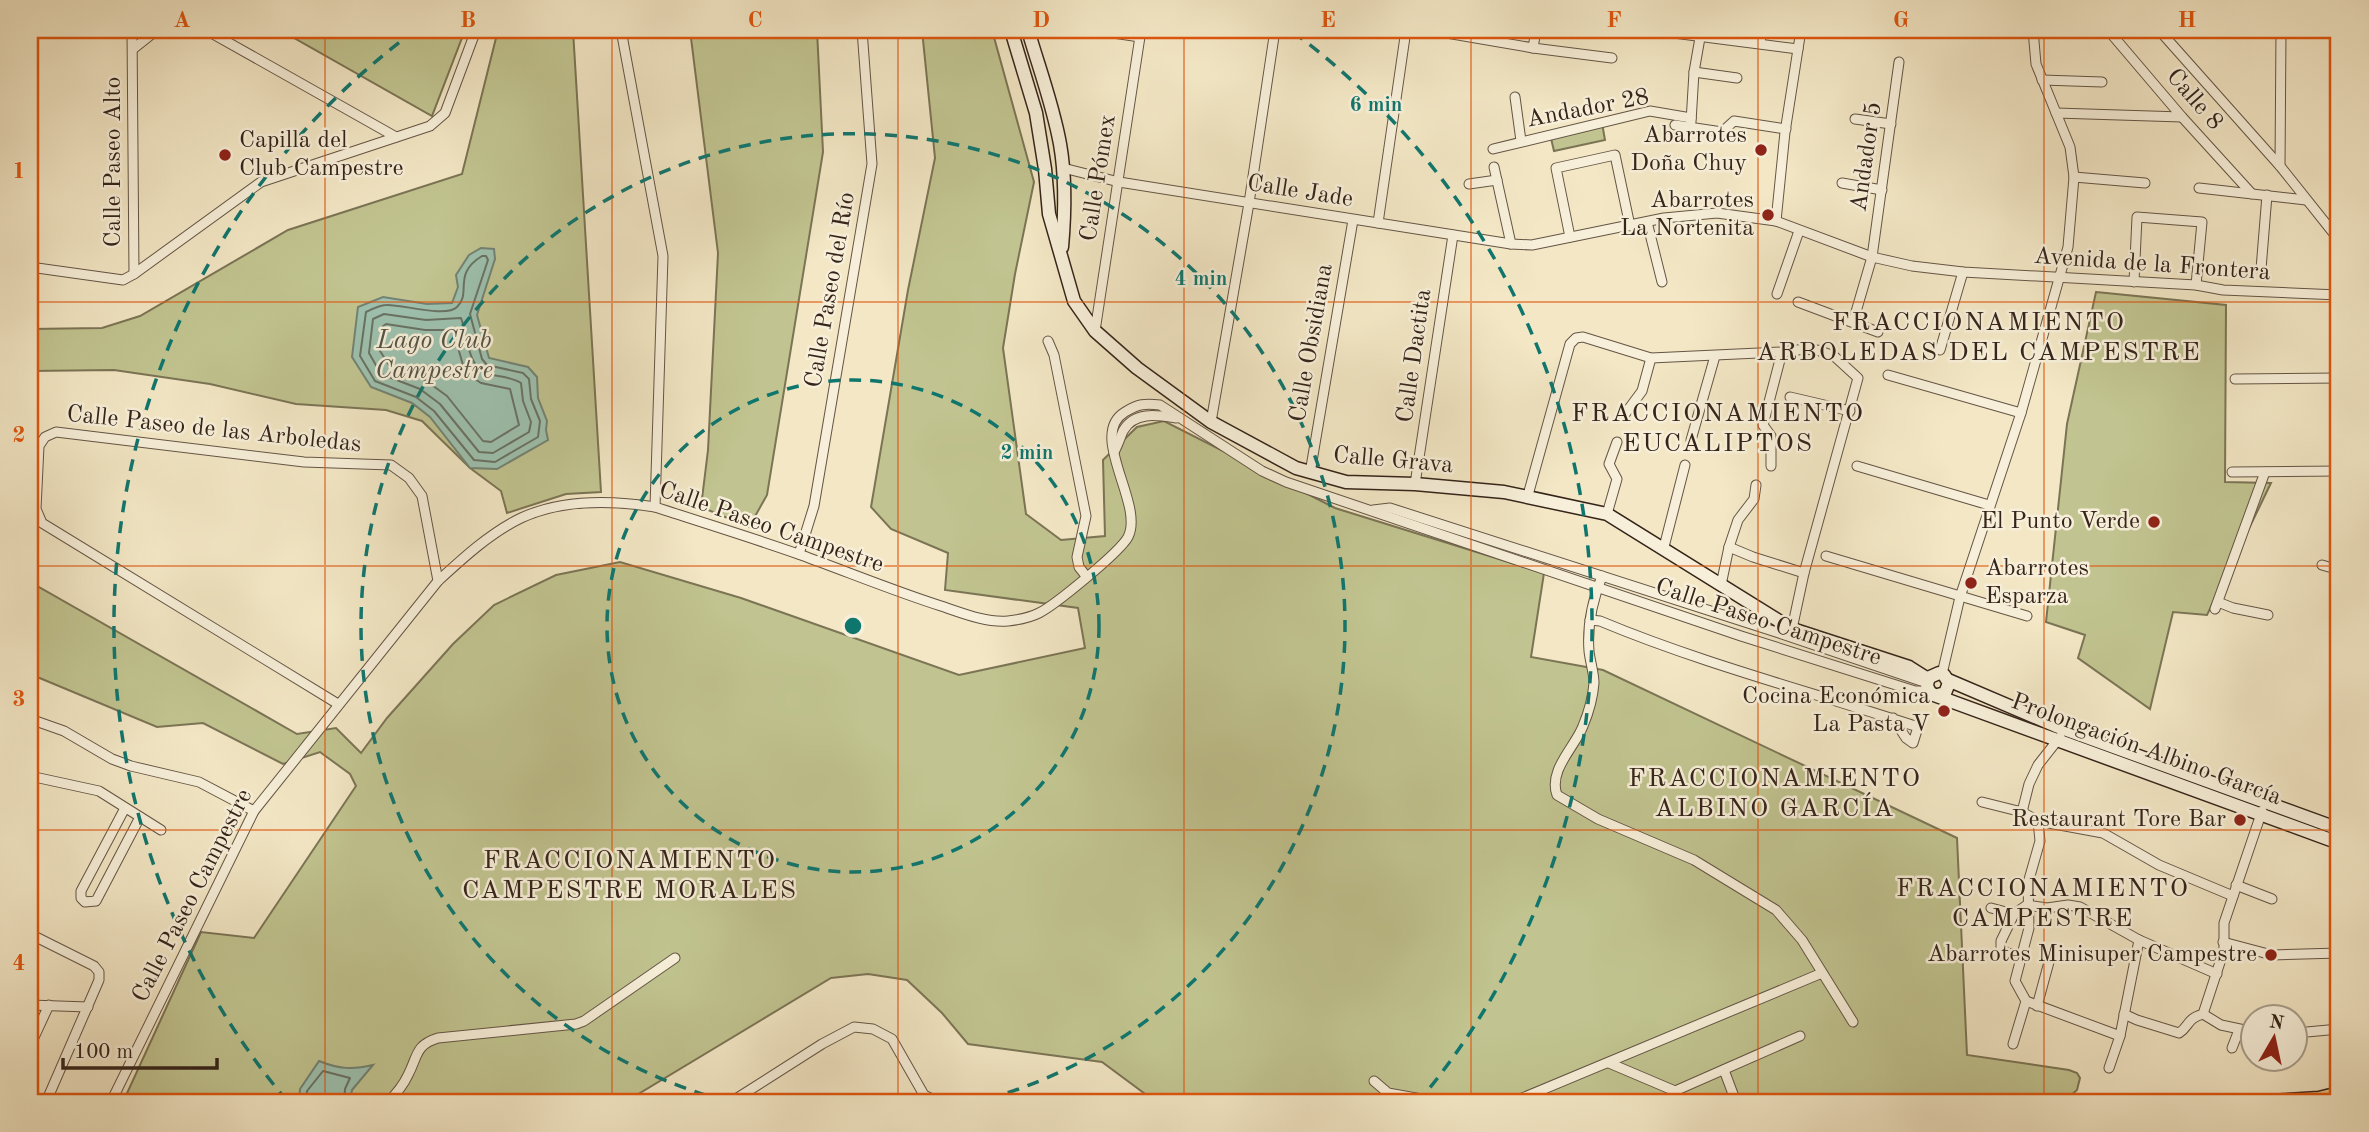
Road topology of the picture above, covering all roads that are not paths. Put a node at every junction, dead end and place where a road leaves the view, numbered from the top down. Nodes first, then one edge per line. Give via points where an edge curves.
1 (132, 30) edge
2 (157, 30) edge
3 (206, 30) edge
4 (476, 30) edge
5 (621, 30) edge
6 (862, 30) edge
7 (1011, 30) edge
8 (1027, 30) edge
9 (1093, 30) edge
10 (1275, 30) edge
11 (1406, 30) edge
12 (1429, 30) edge
13 (1536, 30) edge
14 (1762, 30) edge
15 (1801, 30) edge
16 (2034, 30) edge
17 (2108, 30) edge
18 (2159, 30) edge
19 (2281, 30) edge
20 (1658, 31) edge
21 (1140, 33) edge
22 (1701, 33) edge
23 (1760, 43) junction
24 (1533, 48) junction
25 (133, 49) junction
26 (1798, 49) junction
27 (1612, 58) dead end
28 (1899, 62) dead end
29 (1694, 72) junction
30 (1737, 78) dead end
31 (2042, 80) junction
32 (2102, 82) dead end
33 (1515, 97) dead end
34 (2056, 113) junction
35 (2182, 117) junction
36 (1855, 119) dead end
37 (1691, 123) junction
38 (1891, 124) junction
39 (1675, 125) dead end
40 (1786, 129) junction
41 (396, 137) junction
42 (1521, 141) junction
43 (1493, 149) dead end
44 (2280, 166) junction
45 (1494, 167) dead end
46 (1063, 168) junction
47 (2074, 177) junction
48 (1497, 180) junction
49 (1119, 183) junction
50 (1842, 183) dead end
51 (2145, 183) dead end
52 (1469, 184) dead end
53 (2199, 188) dead end
54 (1882, 190) junction
55 (2252, 194) junction
56 (2267, 195) junction
57 (2306, 200) junction
58 (1249, 202) junction
59 (1353, 220) junction
60 (1776, 221) junction
61 (1647, 222) junction
62 (1378, 223) junction
63 (1630, 226) junction
64 (1799, 231) junction
65 (1453, 235) junction
66 (1570, 237) junction
67 (2339, 240) edge
68 (1511, 244) junction
69 (1532, 245) joint
70 (1872, 257) junction
71 (1062, 258) junction
72 (30, 267) edge
73 (2261, 270) dead end
74 (1963, 272) junction
75 (134, 274) junction
76 (2060, 277) junction
77 (1662, 282) dead end
78 (2134, 282) junction
79 (2196, 285) junction
80 (1777, 294) dead end
81 (2339, 295) edge
82 (1798, 302) dead end
83 (1853, 322) junction
84 (1095, 331) junction
85 (1878, 331) dead end
86 (1048, 341) dead end
87 (1940, 350) dead end
88 (1782, 352) junction
89 (1715, 356) junction
90 (1651, 358) junction
91 (1888, 375) dead end
92 (2339, 378) edge
93 (2235, 379) dead end
94 (1790, 397) dead end
95 (1850, 411) junction
96 (2021, 413) junction
97 (1625, 414) dead end
98 (1211, 422) junction
99 (1691, 440) dead end
100 (1617, 442) dead end
101 (1685, 465) dead end
102 (1771, 466) dead end
103 (1857, 466) dead end
104 (2339, 471) edge
105 (2232, 472) dead end
106 (2266, 472) junction
107 (1310, 473) junction
108 (1415, 484) junction
109 (1756, 485) dead end
110 (1528, 495) junction
111 (1989, 505) junction
112 (655, 507) junction
113 (1368, 510) junction
114 (1607, 514) junction
115 (1664, 547) junction
116 (1729, 547) junction
117 (799, 554) junction
118 (1826, 556) dead end
119 (1546, 558) junction
120 (2322, 565) dead end
121 (1543, 569) junction
122 (2339, 570) edge
123 (1804, 573) junction
124 (1086, 576) junction
125 (1602, 576) junction
126 (438, 581) junction
127 (1721, 585) junction
128 (1597, 587) junction
129 (1661, 595) junction
130 (1961, 597) junction
131 (1657, 608) junction
132 (2269, 615) dead end
133 (2027, 616) dead end
134 (1590, 620) junction
135 (1758, 627) junction
136 (1791, 628) junction
137 (1754, 640) junction
138 (1794, 653) junction
139 (1935, 682) junction
140 (338, 704) junction
141 (1893, 718) junction
142 (30, 719) edge
143 (2062, 734) junction
144 (30, 776) edge
145 (1982, 802) dead end
146 (125, 808) junction
147 (2263, 808) junction
148 (254, 811) junction
149 (2022, 812) junction
150 (140, 817) junction
151 (2038, 821) junction
152 (2339, 829) edge
153 (161, 830) dead end
154 (2339, 843) edge
155 (2236, 885) junction
156 (2233, 895) junction
157 (2272, 899) dead end
158 (2027, 905) junction
159 (1991, 908) dead end
160 (2014, 914) junction
161 (30, 934) edge
162 (2139, 940) junction
163 (2223, 942) junction
164 (2339, 953) edge
165 (2021, 956) junction
166 (675, 958) dead end
167 (2049, 962) dead end
168 (1822, 973) junction
169 (2217, 974) junction
170 (2026, 1000) junction
171 (49, 1005) junction
172 (30, 1006) edge
173 (2037, 1006) junction
174 (88, 1007) junction
175 (2124, 1014) junction
176 (2203, 1014) junction
177 (1853, 1022) dead end
178 (2339, 1029) edge
179 (2239, 1030) joint
180 (2310, 1031) edge
181 (1800, 1036) dead end
182 (2120, 1036) junction
183 (2013, 1044) dead end
184 (30, 1046) edge
185 (2232, 1048) dead end
186 (1609, 1063) junction
187 (2109, 1068) dead end
188 (1724, 1070) junction
189 (1374, 1081) dead end
190 (2339, 1094) edge
191 (46, 1102) edge
192 (111, 1102) edge
193 (388, 1102) edge
194 (731, 1102) edge
195 (938, 1102) edge
196 (1438, 1102) edge
197 (1506, 1102) edge
198 (1736, 1102) edge
199 (2270, 1102) edge

1 - 25 street, Calle Paseo Alto
2 - 25 street, Calle Paseo Alto
3 - 41 street
4 - 41 street via 445,113 430,126
5 - 112 street via 663,256
6 - 117 street, Calle Paseo del Río via 872,164 814,506
7 - 71 main road, Calle Grava via 1036,113 1049,214
8 - 46 main road, Calle Grava via 1053,113
9 - 21 street
10 - 58 street
11 - 62 street
12 - 24 street
13 - 24 street
14 - 23 street
15 - 26 street
16 - 31 street
17 - 35 street, Calle 8
18 - 44 street
19 - 44 street
20 - 22 street
21 - 49 street, Calle Pómex
22 - 23 street
22 - 29 street
23 - 26 street
24 - 27 street
25 - 75 street, Calle Paseo Alto
26 - 40 street
28 - 38 street, Andador 5
29 - 30 street
29 - 37 street
31 - 32 street
31 - 34 street
33 - 42 street
34 - 35 street
34 - 47 street via 2070,147
35 - 55 street, Calle 8
36 - 38 street
37 - 39 street, Andador 28
37 - 40 street, Andador 28 via 1722,132 1734,121
37 - 42 street, Andador 28 via 1650,111
38 - 54 street, Andador 5
40 - 60 street
41 - 75 street via 261,182
42 - 43 street, Andador 28
44 - 57 street
45 - 48 street
46 - 49 street, Calle Jade
46 - 71 main road, Calle Grava
47 - 51 street
47 - 76 street via 2068,247
48 - 52 street
48 - 68 street
49 - 58 street, Calle Jade
49 - 84 street, Calle Pómex
50 - 54 street
53 - 55 street
54 - 70 street, Andador 5
55 - 56 street
56 - 57 street
56 - 73 street
57 - 67 street
58 - 59 street, Calle Jade
58 - 98 street
59 - 62 street, Calle Jade
59 - 107 street, Calle Obsidiana
60 - 61 street, Avenida de la Frontera via 1707,213
60 - 64 street, Avenida de la Frontera
61 - 63 street, Avenida de la Frontera
61 - 77 street
62 - 65 street, Calle Jade
63 - 66 street, Avenida de la Frontera
63 - 66 street via 1615,155 1556,168
64 - 70 street, Avenida de la Frontera
64 - 80 street
65 - 68 street, Calle Jade
65 - 108 street, Calle Dactita
66 - 69 street, Avenida de la Frontera
68 - 69 street, Calle Jade
70 - 74 street, Avenida de la Frontera
70 - 83 street, Andador 5
71 - 84 main road, Calle Grava via 1074,301
72 - 75 street via 123,280
74 - 76 street, Avenida de la Frontera
74 - 87 street
76 - 78 street, Avenida de la Frontera
76 - 96 street
78 - 79 street, Avenida de la Frontera
78 - 79 street via 2137,217 2202,222
79 - 81 street, Avenida de la Frontera
82 - 83 street
83 - 85 street
84 - 98 main road, Calle Grava
86 - 124 street via 1087,516 1077,557
88 - 89 street
88 - 95 street via 1805,348 1834,356 1858,378
88 - 102 street via 1763,425 1771,436
89 - 90 street
89 - 99 street
90 - 97 street via 1642,391
90 - 110 street via 1583,337 1570,344
91 - 96 street
92 - 93 street
94 - 95 street
95 - 123 street
96 - 111 street
98 - 107 main road, Calle Grava
100 - 114 street via 1609,464 1617,479
101 - 115 street
103 - 111 street
104 - 106 street
105 - 106 street
106 - 132 street via 2217,605
107 - 108 main road, Calle Grava via 1346,481
108 - 110 main road, Calle Grava
109 - 116 street via 1754,499 1738,520
110 - 114 main road, Calle Grava
111 - 130 street
112 - 117 street, Calle Paseo Campestre
112 - 126 street, Calle Paseo Campestre via 572,503 521,518 470,551
113 - 119 street, Calle Paseo Campestre via 1390,508
113 - 121 street, Calle Paseo Campestre
113 - 124 street, Calle Paseo Campestre via 1262,471 1160,405 1142,403 1121,414 1113,427 1114,452 1131,520 1128,536
114 - 115 main road, Calle Grava
115 - 127 main road, Calle Grava
116 - 123 street
116 - 127 street
117 - 124 street, Calle Paseo Campestre via 978,618 1007,621 1038,614
118 - 130 street
119 - 121 street
119 - 125 street, Calle Paseo Campestre
120 - 122 street
121 - 128 street, Calle Paseo Campestre
123 - 136 street
125 - 128 street
125 - 129 street, Calle Paseo Campestre
126 - 140 street, Calle Paseo Campestre
126 - 140 street, Calle Paseo de las Arboledas via 422,496 391,465 304,462 56,432 45,437 39,446 36,509 42,523
127 - 136 main road, Calle Grava
128 - 131 street, Calle Paseo Campestre
128 - 134 street
129 - 131 street
129 - 135 street, Calle Paseo Campestre
130 - 133 street
130 - 139 street
131 - 137 street, Calle Paseo Campestre
134 - 141 street
134 - 168 street via 1594,683 1583,727 1555,778 1557,795 1598,820 1694,860 1776,910
135 - 136 street, Calle Paseo Campestre
135 - 137 street
136 - 138 street
136 - 139 street, Calle Paseo Campestre
136 - 139 main road, Calle Grava via 1897,655
137 - 138 street, Calle Paseo Campestre
138 - 139 street, Calle Paseo Campestre via 1915,691
139 - 143 main road, Prolongación Albino García
139 - 143 main road, Prolongación Albino García
140 - 148 street, Calle Paseo Campestre
141 - 141 street via 1918,727 1913,743 1906,738
142 - 148 street via 64,731 112,759 199,782
143 - 147 main road, Prolongación Albino García
143 - 149 street via 2038,765
144 - 146 street via 99,791
145 - 149 street
146 - 150 street
146 - 150 street via 81,891 85,902 96,901
147 - 152 main road, Prolongación Albino García
147 - 154 main road, Prolongación Albino García
147 - 155 street
148 - 192 street, Calle Paseo Campestre
149 - 151 street
150 - 153 street
151 - 156 street via 2103,833 2159,864
151 - 158 street via 2040,841
155 - 156 street
155 - 157 street
156 - 163 street
158 - 160 street
158 - 162 street via 2080,907
158 - 165 street via 2029,928
159 - 160 street
160 - 165 street via 2001,948
161 - 174 street via 99,972
162 - 169 street
162 - 175 street
163 - 164 street via 2272,955
163 - 169 street
165 - 170 street via 2015,981
166 - 193 street via 576,1024 425,1042
167 - 173 street
168 - 177 street
168 - 186 street
169 - 176 street
170 - 173 street
170 - 183 street
171 - 172 street
171 - 174 street
171 - 184 street
173 - 182 street
174 - 191 street
175 - 176 street via 2179,1034
175 - 182 street
176 - 179 street
178 - 180 street
179 - 185 street
181 - 188 street
182 - 187 street
186 - 188 street via 1675,1091
186 - 197 street
188 - 198 street
189 - 196 street via 1388,1093
190 - 199 main road
194 - 195 street via 854,1027 873,1029 892,1039 924,1096

